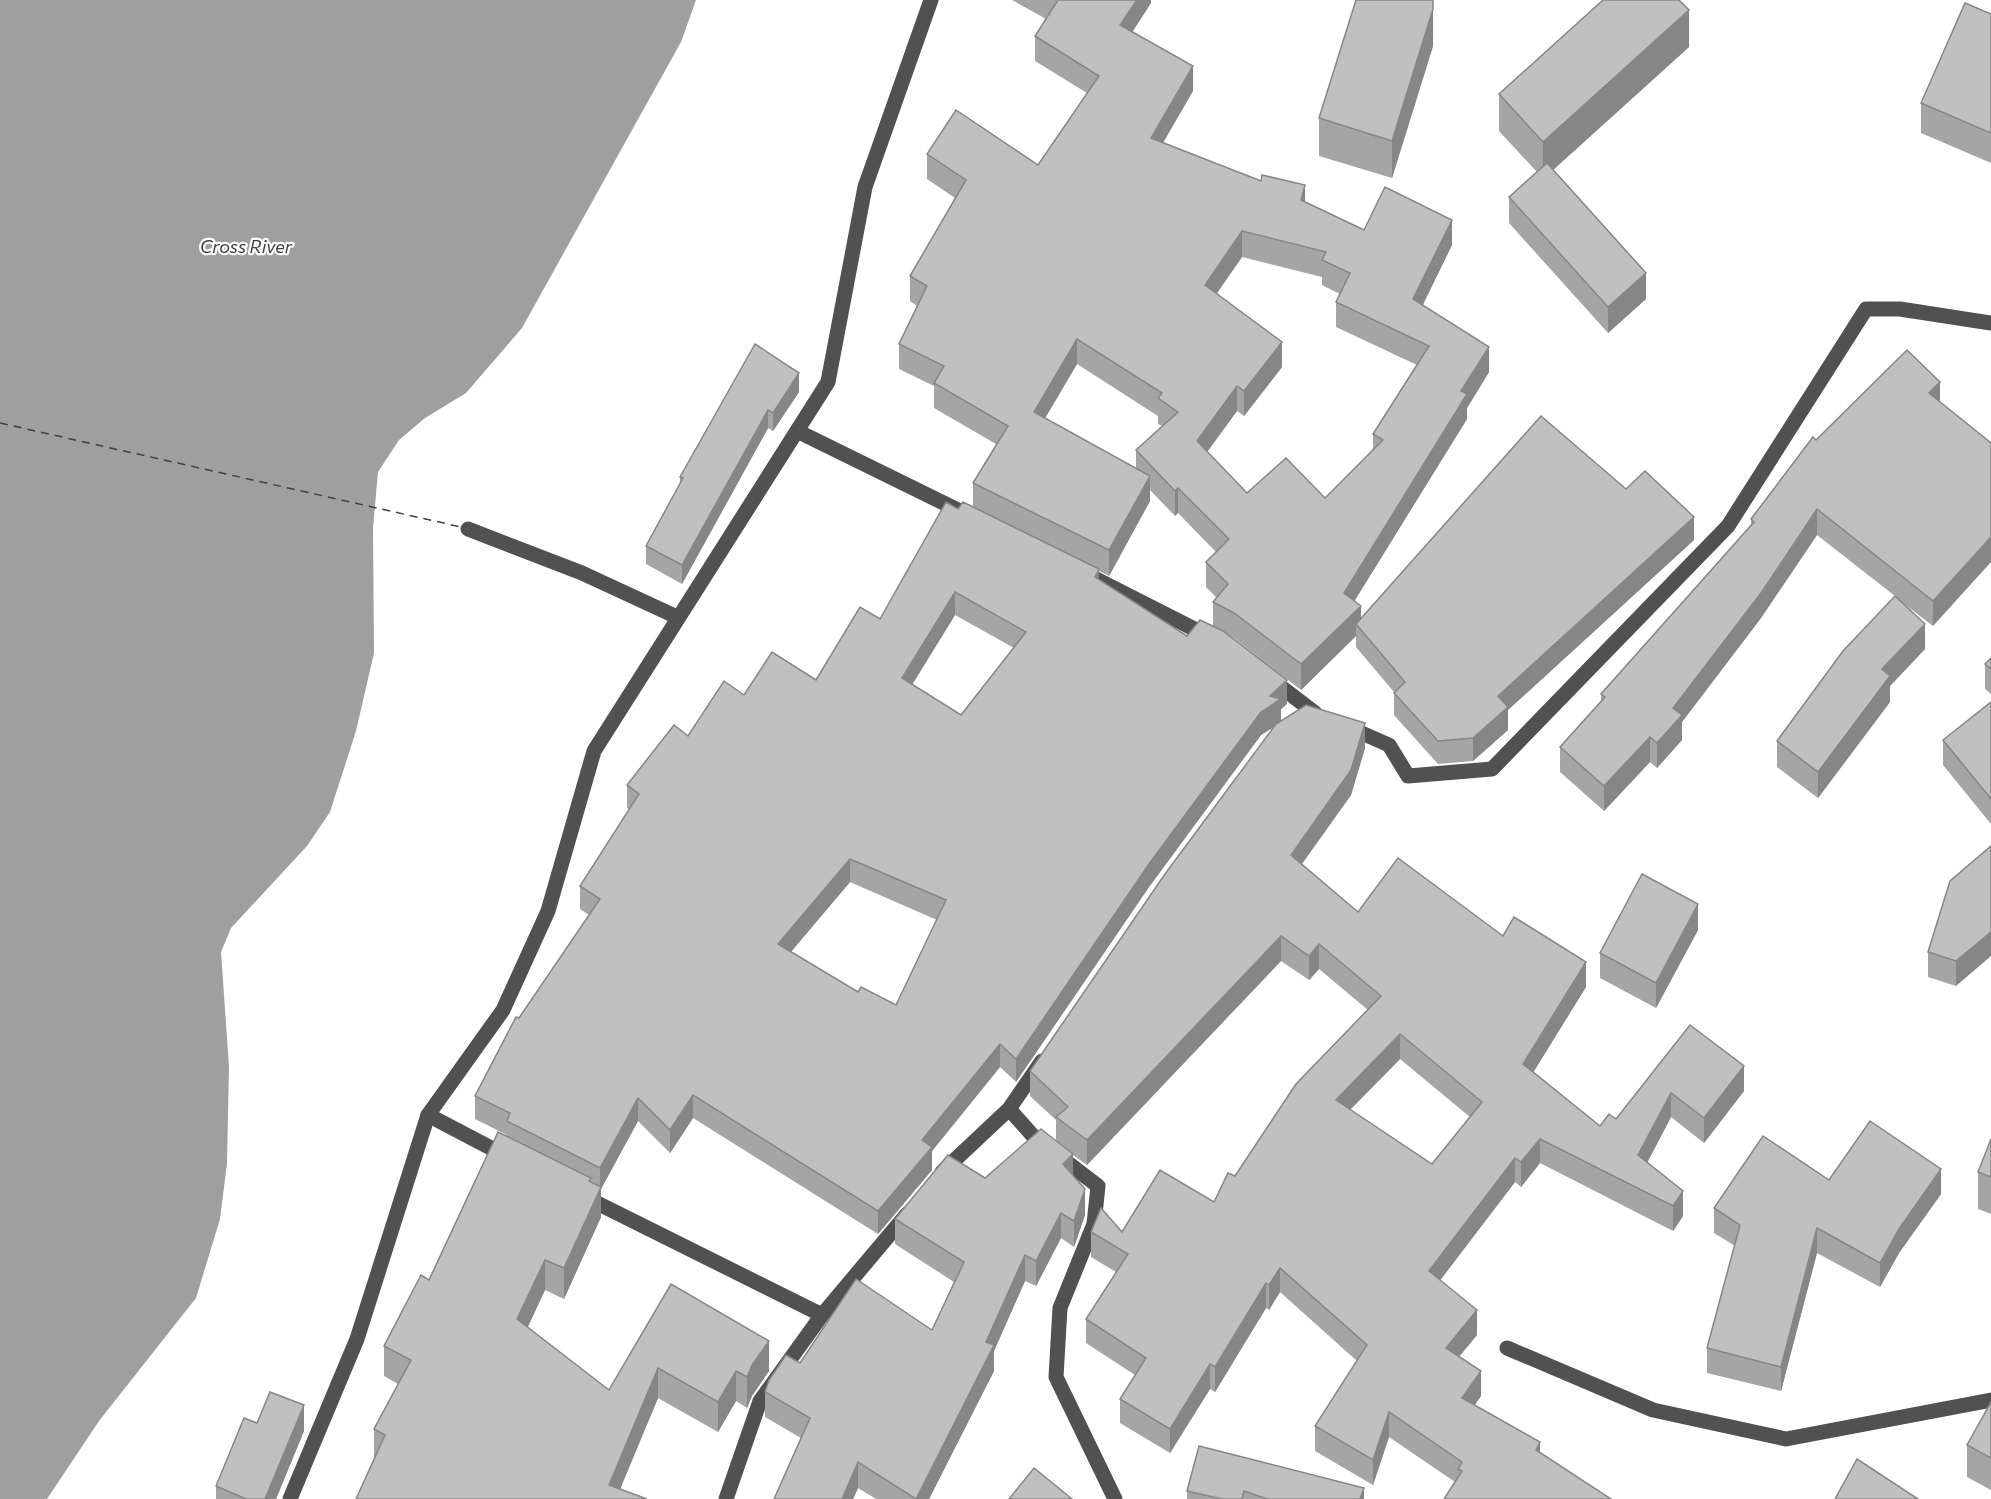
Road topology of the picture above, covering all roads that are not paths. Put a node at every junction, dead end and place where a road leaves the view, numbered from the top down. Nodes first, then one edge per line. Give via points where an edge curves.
1 (930, 0) edge
2 (1991, 323) edge
3 (796, 431) junction
4 (978, 520) edge
5 (468, 529) dead end
6 (1072, 567) edge
7 (677, 617) junction
8 (1228, 646) edge
9 (1263, 673) edge
10 (1325, 717) junction
11 (1296, 724) edge
12 (1049, 1050) edge
13 (1009, 1109) junction
14 (428, 1115) junction
15 (522, 1164) edge
16 (934, 1182) edge
17 (574, 1191) edge
18 (919, 1199) edge
19 (822, 1315) junction
20 (1507, 1348) dead end
21 (1991, 1400) edge
22 (290, 1499) edge
23 (726, 1499) edge
24 (1115, 1499) edge

1 - 3 street via 865,187 828,382
2 - 10 street via 1900,309 1866,309 1728,526 1492,769 1408,776 1389,745
3 - 4 street
3 - 7 street
5 - 7 street via 582,573
6 - 8 street
7 - 14 street via 594,751 548,911 503,1010
9 - 10 street
10 - 11 street
12 - 13 street
13 - 16 street
13 - 24 street via 1034,1137 1098,1186 1094,1224 1060,1308 1056,1377
14 - 15 street
14 - 22 street via 357,1339
17 - 19 street
18 - 19 street
19 - 23 street via 760,1401
20 - 21 street via 1653,1410 1786,1439

